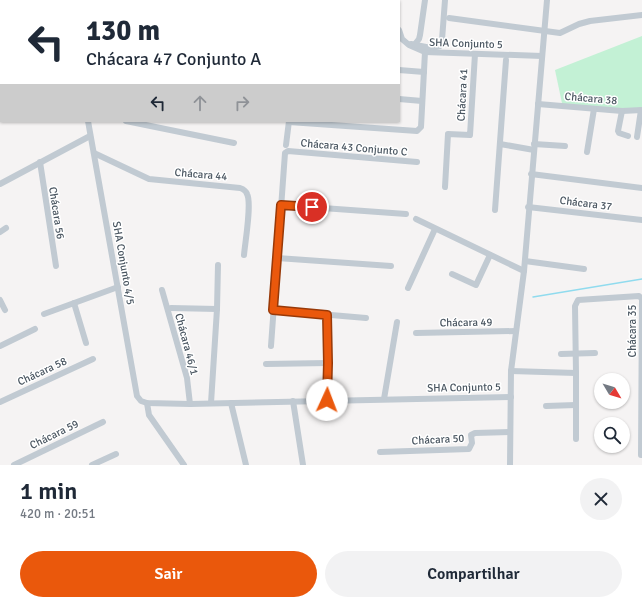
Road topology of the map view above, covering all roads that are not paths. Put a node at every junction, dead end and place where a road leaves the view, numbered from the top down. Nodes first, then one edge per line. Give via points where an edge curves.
1 (425, 0) edge
2 (445, 0) edge
3 (545, 0) edge
4 (642, 15) edge
5 (450, 18) dead end
6 (544, 31) junction
7 (400, 39) edge
8 (412, 45) junction
9 (425, 52) junction
10 (475, 54) junction
11 (542, 56) junction
12 (506, 60) dead end
13 (400, 70) edge
14 (424, 72) junction
15 (400, 99) edge
16 (422, 101) junction
17 (538, 104) junction
18 (594, 109) junction
19 (642, 110) edge
20 (622, 111) junction
21 (88, 122) edge
22 (131, 122) edge
23 (289, 122) edge
24 (302, 122) edge
25 (90, 136) junction
26 (628, 136) dead end
27 (637, 137) dead end
28 (234, 143) dead end
29 (500, 144) junction
30 (565, 146) dead end
31 (534, 147) junction
32 (287, 148) junction
33 (587, 152) dead end
34 (94, 153) junction
35 (40, 162) junction
36 (417, 162) dead end
37 (531, 174) junction
38 (0, 184) edge
39 (445, 187) dead end
40 (642, 188) edge
41 (281, 205) junction
42 (528, 207) junction
43 (496, 210) dead end
44 (406, 214) dead end
45 (416, 219) dead end
46 (642, 220) edge
47 (6, 228) dead end
48 (435, 229) junction
49 (0, 232) edge
50 (244, 255) dead end
51 (490, 255) junction
52 (277, 258) junction
53 (525, 261) junction
54 (218, 265) dead end
55 (56, 266) dead end
56 (391, 266) dead end
57 (584, 269) dead end
58 (524, 271) junction
59 (452, 274) dead end
60 (118, 287) junction
61 (408, 288) dead end
62 (162, 290) dead end
63 (0, 300) edge
64 (74, 303) junction
65 (171, 308) dead end
66 (5, 310) dead end
67 (217, 310) junction
68 (273, 310) junction
69 (44, 314) dead end
70 (327, 315) junction
71 (366, 318) dead end
72 (397, 322) dead end
73 (642, 326) edge
74 (35, 329) dead end
75 (516, 331) junction
76 (416, 332) dead end
77 (86, 343) dead end
78 (0, 346) edge
79 (271, 346) dead end
80 (595, 353) dead end
81 (561, 354) dead end
82 (576, 354) junction
83 (93, 359) dead end
84 (328, 363) junction
85 (266, 364) dead end
86 (511, 371) junction
87 (576, 373) junction
88 (511, 397) junction
89 (384, 399) junction
90 (327, 400) junction
91 (292, 401) junction
92 (0, 402) edge
93 (147, 403) junction
94 (211, 403) junction
95 (231, 403) junction
96 (190, 404) junction
97 (576, 405) junction
98 (546, 406) dead end
99 (103, 422) dead end
100 (510, 432) junction
101 (576, 439) dead end
102 (380, 452) dead end
103 (116, 454) dead end
104 (641, 455) edge
105 (14, 465) edge
106 (92, 465) edge
107 (184, 465) edge
108 (246, 465) edge
109 (303, 465) edge
110 (510, 465) edge

1 - 8 street via 419,39
2 - 8 street via 440,46 431,48
3 - 6 street, SHA Conjunto 5
4 - 6 street via 590,21 560,33
5 - 6 street
6 - 11 street, SHA Conjunto 5
7 - 8 street, SHA Conjunto 5
8 - 9 street, SHA Conjunto 5
9 - 10 street, SHA Conjunto 5
9 - 14 street
10 - 11 street, SHA Conjunto 5
10 - 39 street, Chácara 41 via 470,135 448,134
11 - 17 street, SHA Conjunto 5
12 - 29 street
13 - 14 street
14 - 16 street
15 - 16 street
16 - 24 street via 421,127 417,131
17 - 18 street, Chácara 38
17 - 31 street, SHA Conjunto 5
18 - 20 street, Chácara 38
18 - 33 street
19 - 20 street, Chácara 38
19 - 27 street
20 - 26 street via 618,131 619,134
21 - 25 street, SHA Conjunto 4/5
22 - 28 street
23 - 32 street
25 - 34 street, SHA Conjunto 4/5
25 - 35 street
29 - 31 street
29 - 43 street
30 - 31 street
31 - 37 street, SHA Conjunto 5
32 - 36 street, Chácara 43 Conjunto C
32 - 41 street via 284,154
34 - 50 street, Chácara 44 via 149,179 245,190 248,195 248,219
34 - 60 street, SHA Conjunto 4/5
35 - 38 street
35 - 55 street, Chácara 56
37 - 40 street, Chácara 37
37 - 42 street, SHA Conjunto 5
41 - 44 street
41 - 52 street
42 - 46 street, Chácara 37
42 - 53 street, SHA Conjunto 5
45 - 48 street
47 - 49 street
48 - 51 street
48 - 61 street
51 - 58 street
51 - 59 street via 476,284
52 - 56 street
52 - 68 street
53 - 57 street
53 - 58 street, SHA Conjunto 5
54 - 67 street
58 - 75 street, SHA Conjunto 5
60 - 64 street
60 - 93 street, SHA Conjunto 4/5 via 137,396
62 - 96 street, Chácara 46/1 via 187,378
63 - 66 street
64 - 69 street
64 - 77 street
65 - 67 street
67 - 94 street
68 - 70 street
68 - 79 street
70 - 71 street
70 - 84 street
72 - 89 street
73 - 82 street, Chácara 35 via 642,299 639,296 578,300 575,306
73 - 104 street, Chácara 35
74 - 78 street
75 - 76 street, Chácara 49
75 - 86 street, SHA Conjunto 5
80 - 82 street
81 - 82 street
82 - 87 street, Chácara 35
83 - 92 street, Chácara 58
84 - 85 street
84 - 90 street
86 - 87 street
86 - 88 street, SHA Conjunto 5
87 - 97 street, Chácara 35
88 - 89 street, SHA Conjunto 5
88 - 100 street
89 - 90 street, SHA Conjunto 5
90 - 91 street, SHA Conjunto 5
91 - 95 street, SHA Conjunto 5
91 - 109 street
93 - 96 street, SHA Conjunto 5
93 - 107 street, SHA Conjunto 4/5 via 149,415
94 - 95 street, SHA Conjunto 5
94 - 96 street, SHA Conjunto 5
95 - 108 street
97 - 98 street
97 - 101 street, Chácara 35
99 - 105 street, Chácara 59
100 - 102 street, Chácara 50 via 475,433 469,449
100 - 110 street
103 - 106 street

